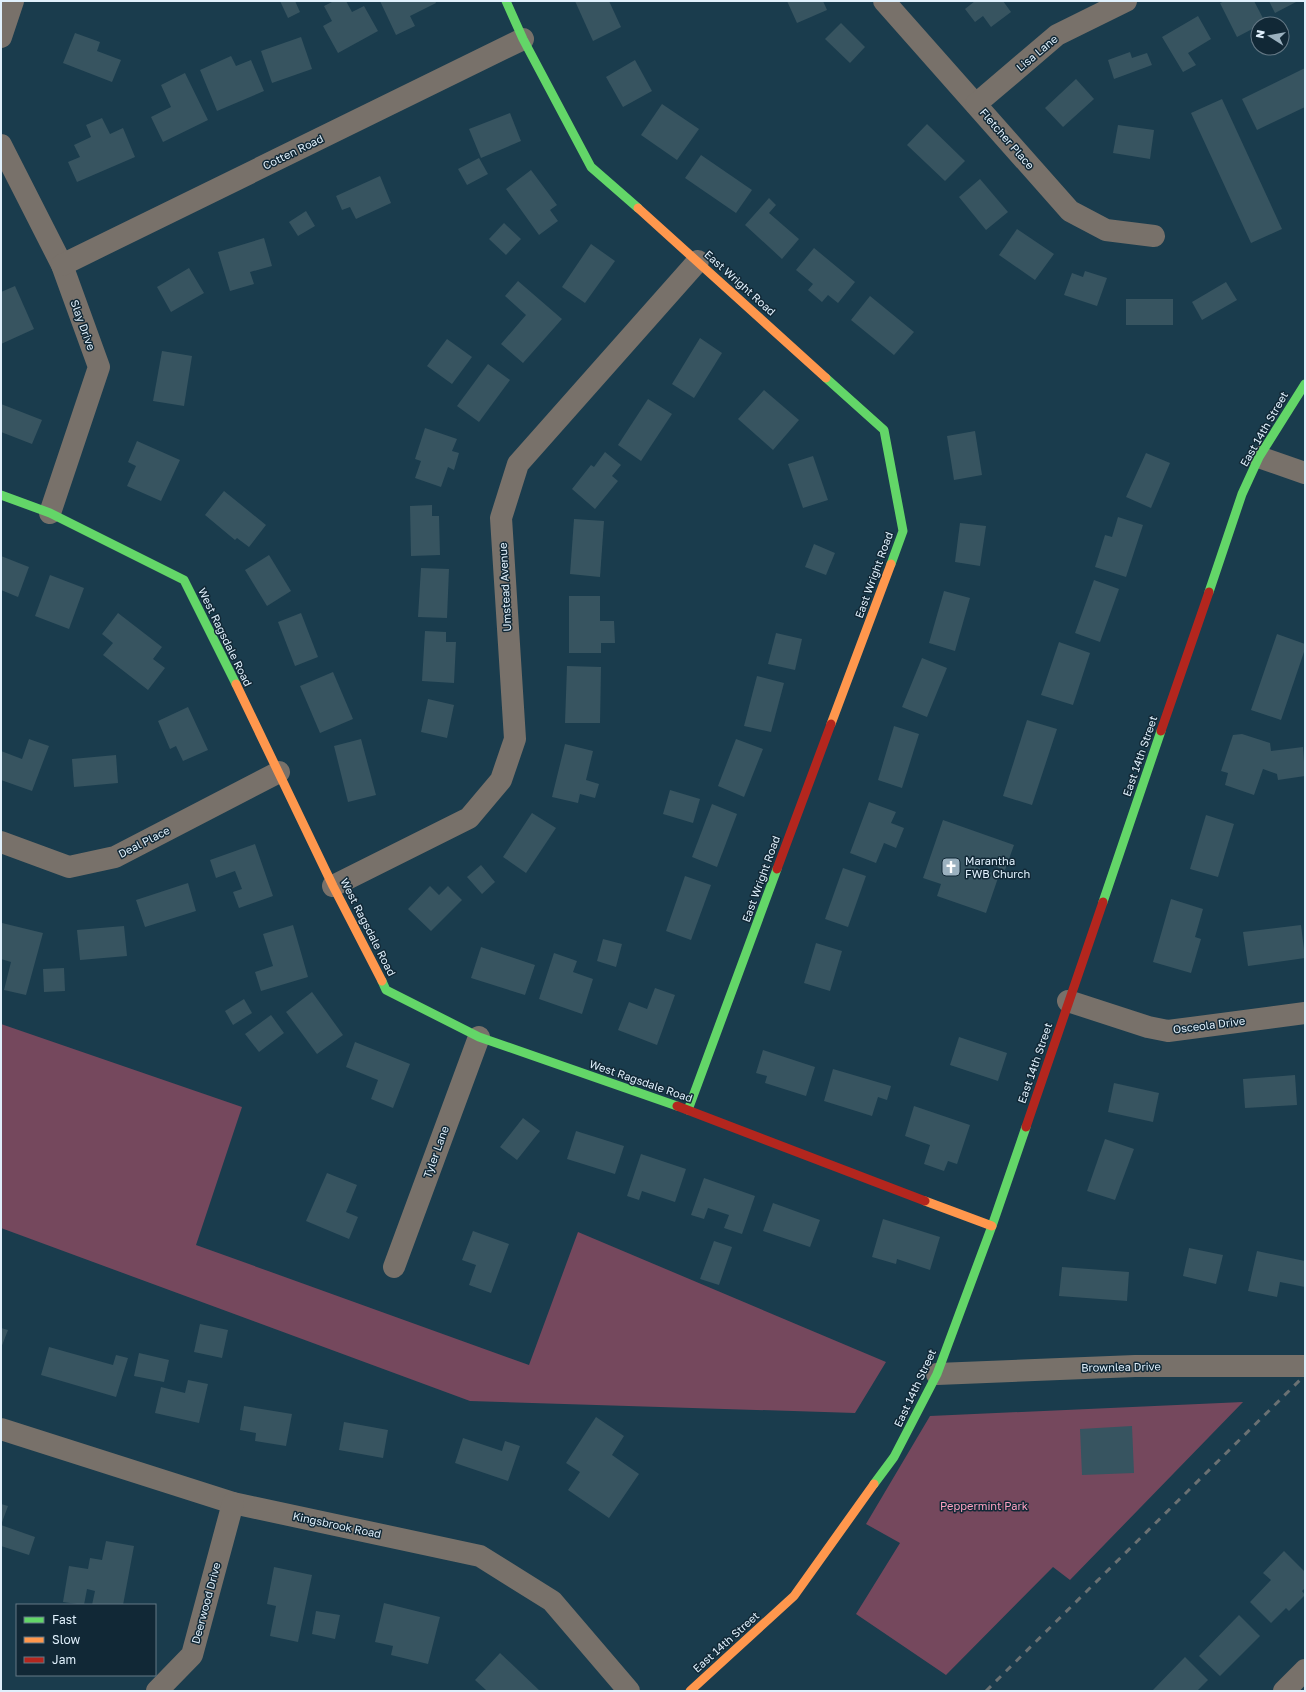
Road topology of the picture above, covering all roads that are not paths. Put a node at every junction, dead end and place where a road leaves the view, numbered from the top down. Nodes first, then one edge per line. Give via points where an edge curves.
1 (13, 1) edge
2 (506, 1) edge
3 (884, 1) edge
4 (1126, 1) edge
5 (1, 37) edge
6 (523, 39) junction
7 (976, 104) junction
8 (1, 145) edge
9 (1154, 236) dead end
10 (698, 261) junction
11 (62, 265) junction
12 (1305, 384) edge
13 (1259, 457) junction
14 (1305, 473) edge
15 (1, 495) edge
16 (50, 513) junction
17 (279, 772) junction
18 (1, 842) edge
19 (333, 886) junction
20 (1068, 1001) junction
21 (1305, 1012) edge
22 (479, 1038) junction
23 (688, 1110) junction
24 (992, 1226) junction
25 (394, 1267) dead end
26 (1305, 1366) edge
27 (937, 1374) junction
28 (1, 1429) edge
29 (233, 1503) junction
30 (1305, 1670) edge
31 (157, 1691) edge
32 (629, 1691) edge
33 (690, 1691) edge
34 (1284, 1691) edge

1 - 5 street
2 - 6 street, East Wright Road
3 - 7 street, Fletcher Place
4 - 7 street, Lisa Lane via 1057,35
6 - 10 street, East Wright Road via 591,167
6 - 11 street, Cotten Road
7 - 9 street, Fletcher Place via 1070,212 1106,230
8 - 11 street, Slay Drive
10 - 19 street, Umstead Avenue via 518,464 501,518 515,738 501,780 468,818
10 - 23 street, East Wright Road via 884,430 903,531
11 - 16 street, Slay Drive via 99,367
12 - 13 street, East 14th Street
13 - 14 street
13 - 20 street, East 14th Street via 1242,494
15 - 16 street, West Ragsdale Road
16 - 17 street, West Ragsdale Road via 184,580
17 - 18 street, Deal Place via 115,857 69,867
17 - 19 street, West Ragsdale Road
19 - 22 street, West Ragsdale Road via 386,990
20 - 21 street, Osceola Drive via 1168,1031
20 - 24 street, East 14th Street
22 - 23 street, West Ragsdale Road
22 - 25 street, Tyler Lane
23 - 24 street, West Ragsdale Road
24 - 27 street, East 14th Street
26 - 27 street, Brownlea Drive via 1135,1366
27 - 33 street, East 14th Street via 894,1457 794,1596
28 - 29 street, Kingsbrook Road
29 - 31 street, Deerwood Drive via 192,1654
29 - 32 street, Kingsbrook Road via 480,1556 552,1601
30 - 34 street

